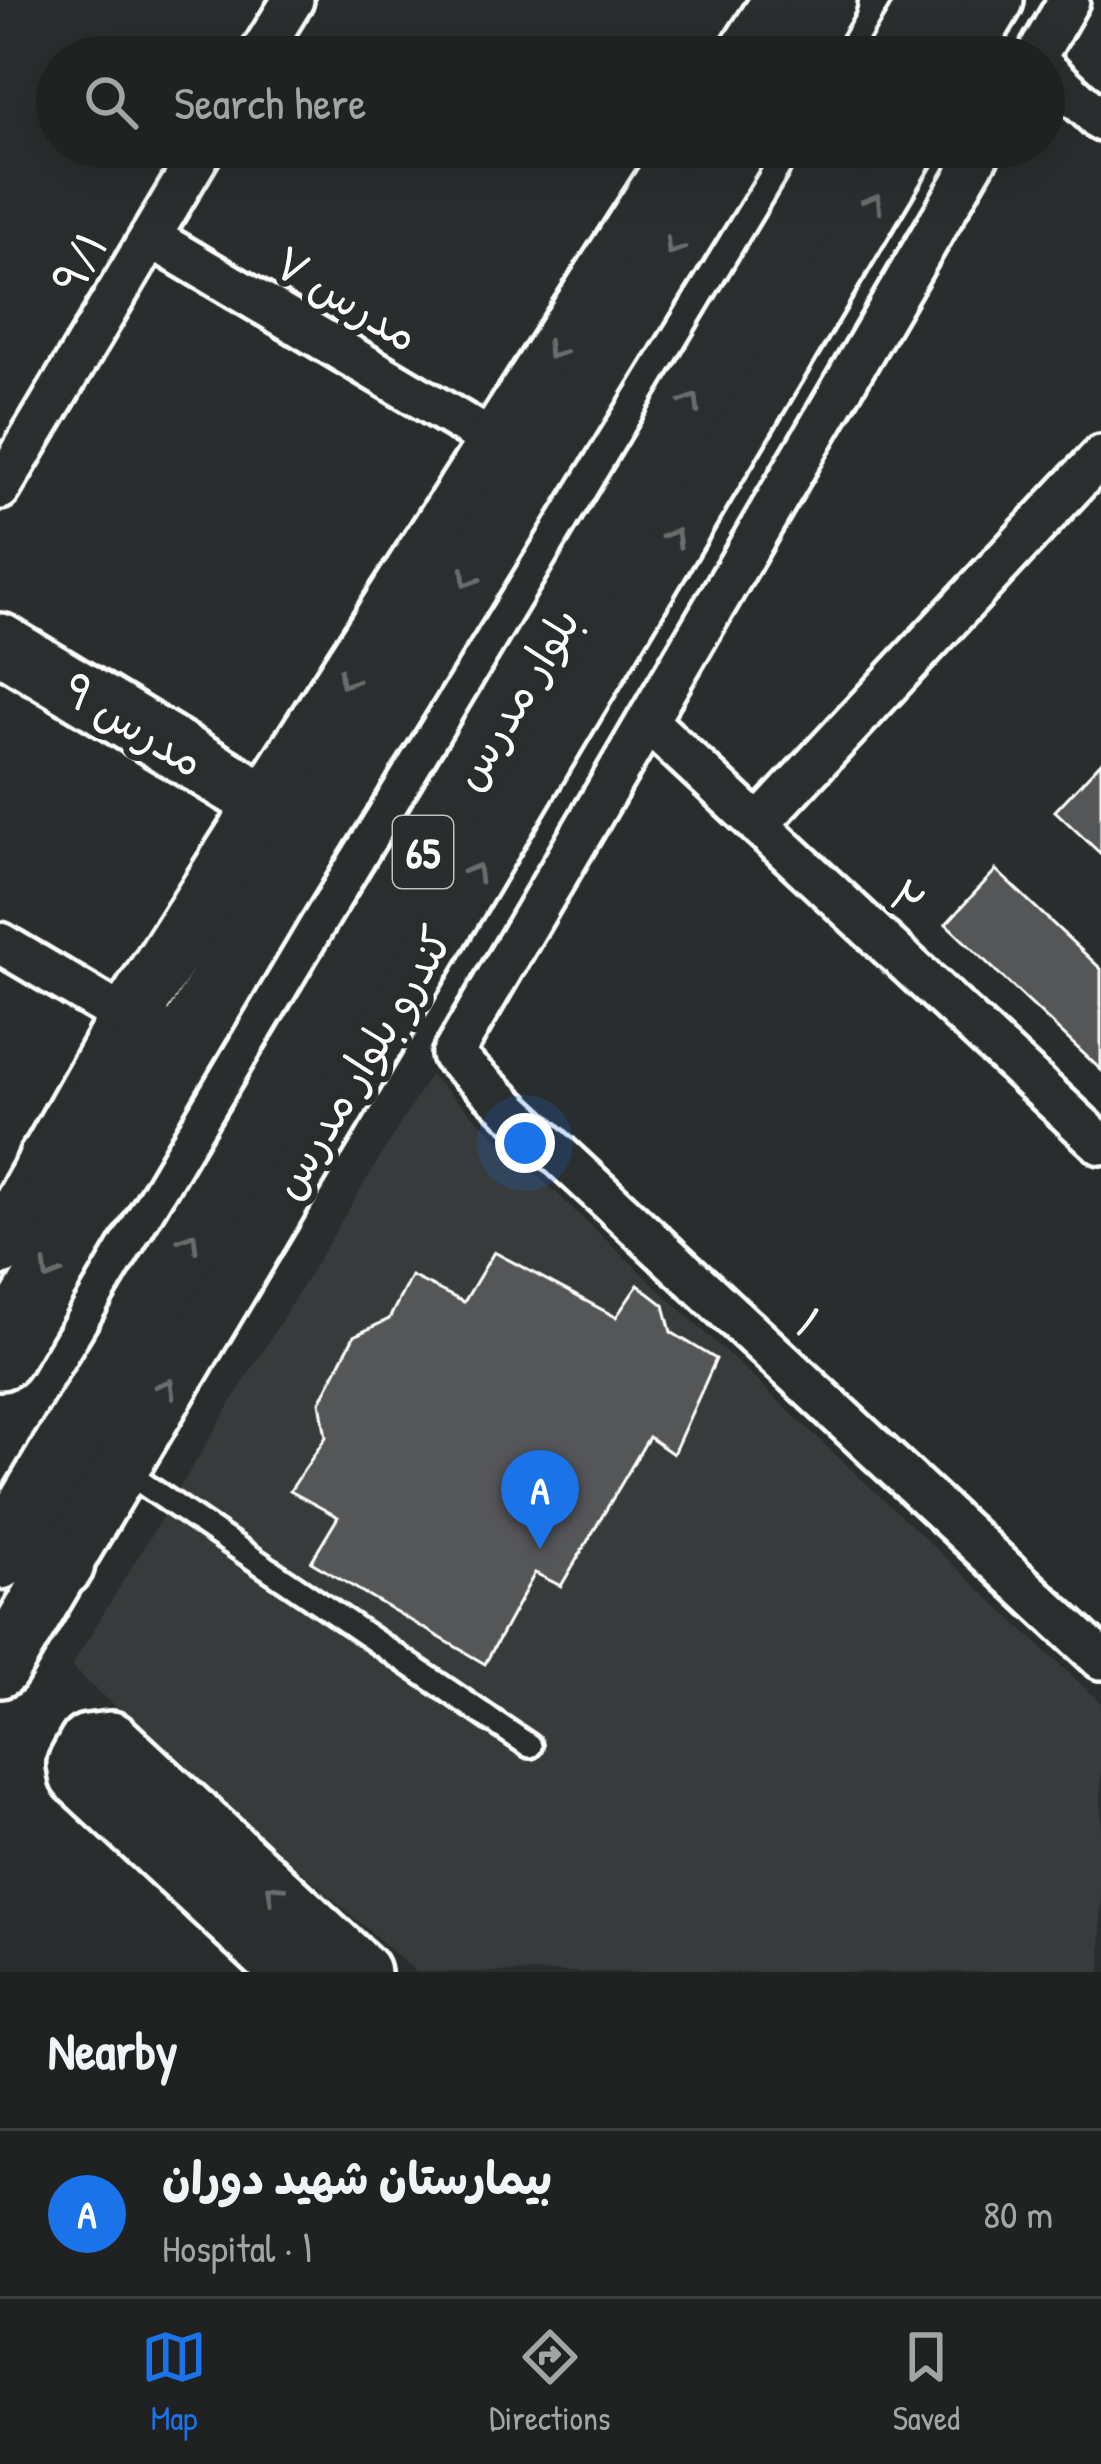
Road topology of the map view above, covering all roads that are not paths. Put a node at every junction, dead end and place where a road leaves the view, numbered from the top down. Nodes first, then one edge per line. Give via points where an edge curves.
1 (292, 0) edge
2 (783, 0) edge
3 (824, 0) edge
4 (933, 0) edge
5 (994, 0) edge
6 (1069, 0) edge
7 (271, 36) edge
8 (760, 36) edge
9 (802, 36) edge
10 (912, 36) edge
11 (973, 36) edge
12 (1048, 36) edge
13 (1065, 88) edge
14 (1101, 121) edge
15 (191, 168) edge
16 (673, 168) edge
17 (721, 168) edge
18 (833, 168) edge
19 (894, 168) edge
20 (971, 168) edge
21 (150, 237) junction
22 (495, 442) junction
23 (1101, 456) edge
24 (0, 489) edge
25 (0, 643) edge
26 (647, 721) junction
27 (268, 805) junction
28 (758, 825) junction
29 (271, 900) junction
30 (0, 943) edge
31 (128, 1019) junction
32 (1101, 1144) edge
33 (50, 1161) junction
34 (0, 1246) edge
35 (0, 1357) edge
36 (119, 1468) junction
37 (24, 1554) edge
38 (1101, 1658) edge
39 (0, 1668) edge
40 (530, 1746) dead end
41 (290, 1972) edge
42 (360, 1972) edge

1 - 7 street
2 - 8 main road
3 - 9 main road
4 - 10 main road
5 - 11 main road
6 - 12 street
13 - 14 street
15 - 21 street, ۹/۱
16 -> 22 main road
17 -> 29 main road, 65
37 -> 18 main road, بلوار مدرس / 65
36 -> 19 main road, کندرو بلوار مدرس
20 - 26 street
21 - 22 street, مدرس ۷
21 - 24 street, ۹/۱
22 -> 27 main road
23 - 28 street
25 - 27 main road, مدرس ۹
26 - 28 street, ۲
26 - 38 street, ۱ via 452,1055
27 - 31 main road
28 - 32 street, ۲
29 - 33 main road
29 -> 35 main road, 65
30 - 31 street
31 - 33 main road
33 - 34 main road
36 - 37 main road, کندرو بلوار مدرس
36 - 40 lane
37 - 39 main road, کندرو بلوار مدرس
42 -> 41 main road via 110,1741 88,1744 79,1776

